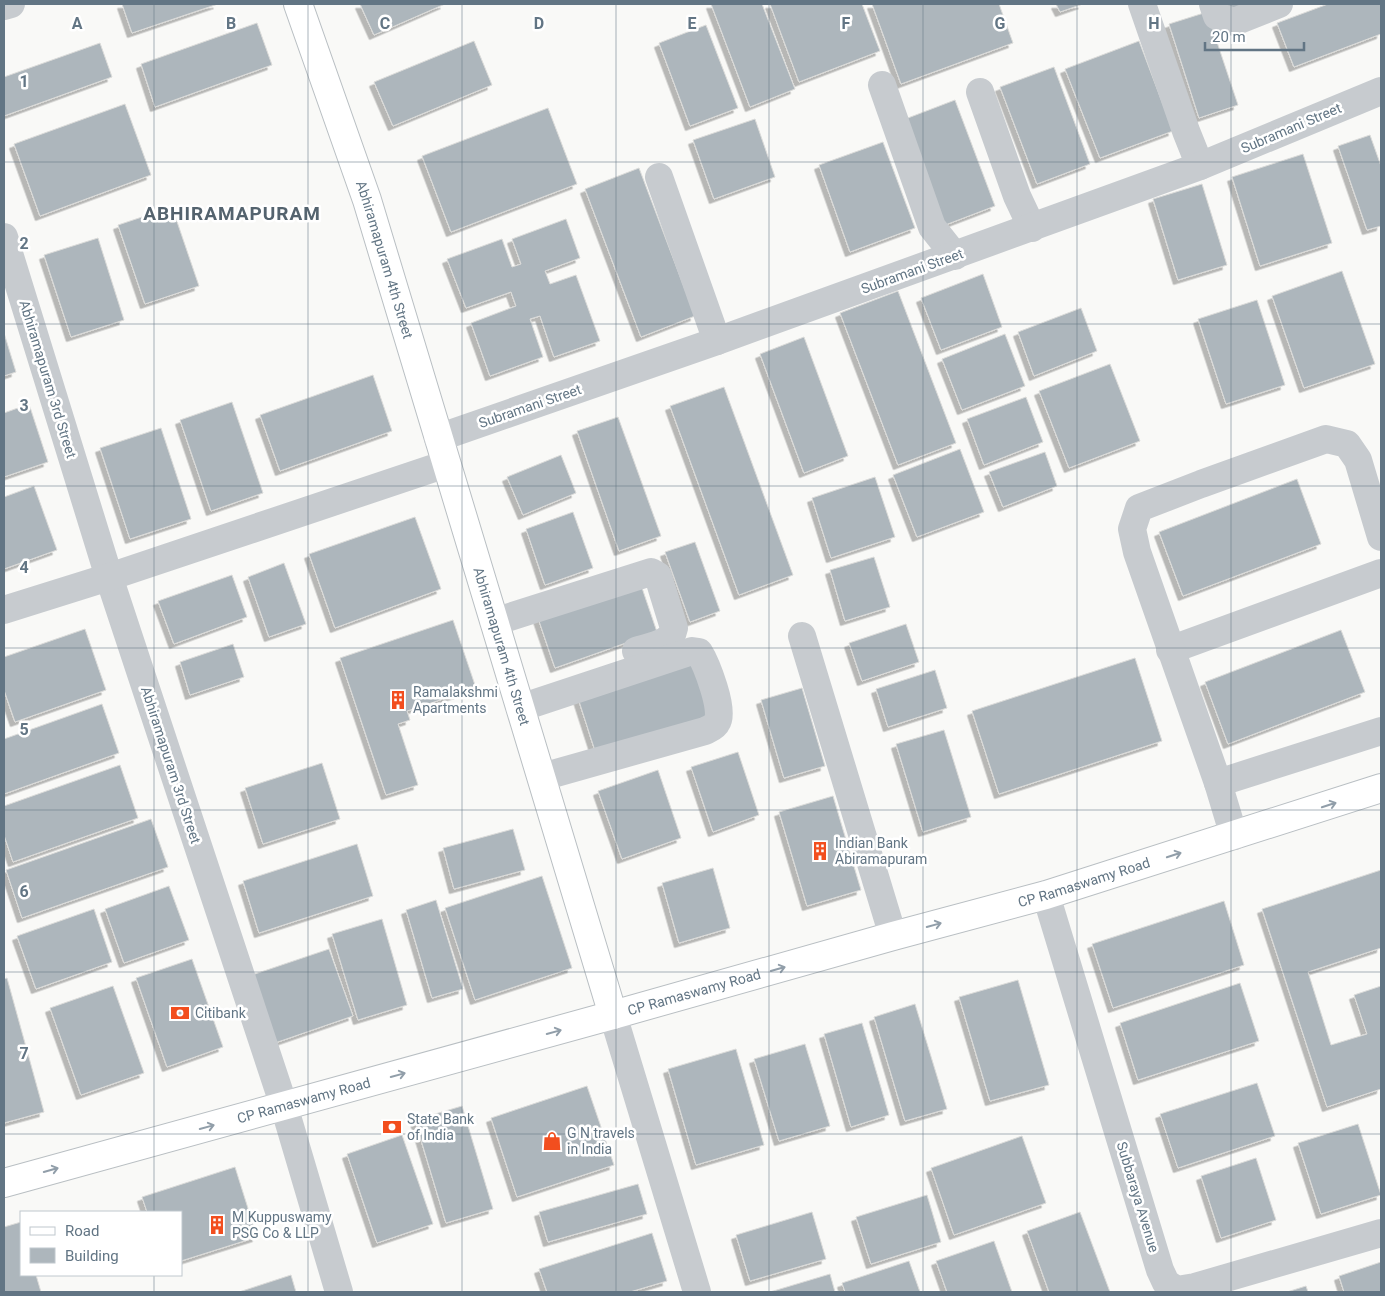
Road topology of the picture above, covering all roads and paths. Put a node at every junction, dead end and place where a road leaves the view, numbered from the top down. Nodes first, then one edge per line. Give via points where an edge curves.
1 (11, 4) edge
2 (298, 4) edge
3 (1142, 4) edge
4 (1213, 4) edge
5 (1279, 4) edge
6 (4, 6) edge
7 (882, 85) dead end
8 (1381, 91) edge
9 (980, 92) dead end
10 (1200, 166) junction
11 (659, 177) dead end
12 (1032, 228) junction
13 (4, 238) edge
14 (955, 256) junction
15 (717, 341) junction
16 (438, 438) junction
17 (446, 464) junction
18 (1381, 537) edge
19 (1381, 573) edge
20 (109, 577) junction
21 (4, 610) edge
22 (494, 622) junction
23 (802, 636) dead end
24 (1170, 650) junction
25 (518, 699) junction
26 (1381, 731) edge
27 (542, 777) junction
28 (1218, 783) junction
29 (1381, 788) edge
30 (1234, 836) junction
31 (1046, 895) junction
32 (893, 936) junction
33 (613, 1015) junction
34 (284, 1106) junction
35 (4, 1184) edge
36 (1381, 1233) edge
37 (339, 1292) edge
38 (697, 1292) edge

1 - 6 street
2 - 16 main road, Abhiramapuram 4th Street via 367,200
3 - 10 street
4 - 5 street via 1217,16 1234,22
7 - 14 street via 932,227
8 - 10 street, Subramani Street
9 - 12 street via 1017,196
10 - 12 street, Subramani Street
11 - 15 street
12 - 14 street, Subramani Street
13 - 20 street, Abhiramapuram 3rd Street
14 - 15 street, Subramani Street
15 - 16 street, Subramani Street
16 - 17 main road, Abhiramapuram 4th Street
17 - 20 street
17 - 22 main road, Abhiramapuram 4th Street
18 - 24 street via 1358,460 1347,444 1326,439 1139,508 1132,529 1137,552
19 - 24 street
20 - 21 street
20 - 34 street, Abhiramapuram 3rd Street
22 - 25 main road, Abhiramapuram 4th Street
22 - 25 street via 651,572 658,576 674,628 667,641
23 - 32 street
24 - 28 street
25 - 27 main road, Abhiramapuram 4th Street
25 - 27 street via 692,651 699,652 708,670 720,711 714,726
26 - 28 street
27 - 33 main road, Abhiramapuram 4th Street
28 - 30 street
30 -> 29 main road, CP Ramaswamy Road
31 -> 30 main road, CP Ramaswamy Road
32 -> 31 main road, CP Ramaswamy Road
31 - 36 street, Subbaraya Avenue via 1166,1282 1177,1290 1195,1287
33 -> 32 main road, CP Ramaswamy Road
34 -> 33 main road, CP Ramaswamy Road
33 - 38 street, Abhiramapuram 4th Street
35 -> 34 main road, CP Ramaswamy Road
34 - 37 street, Abhiramapuram 3rd Street

